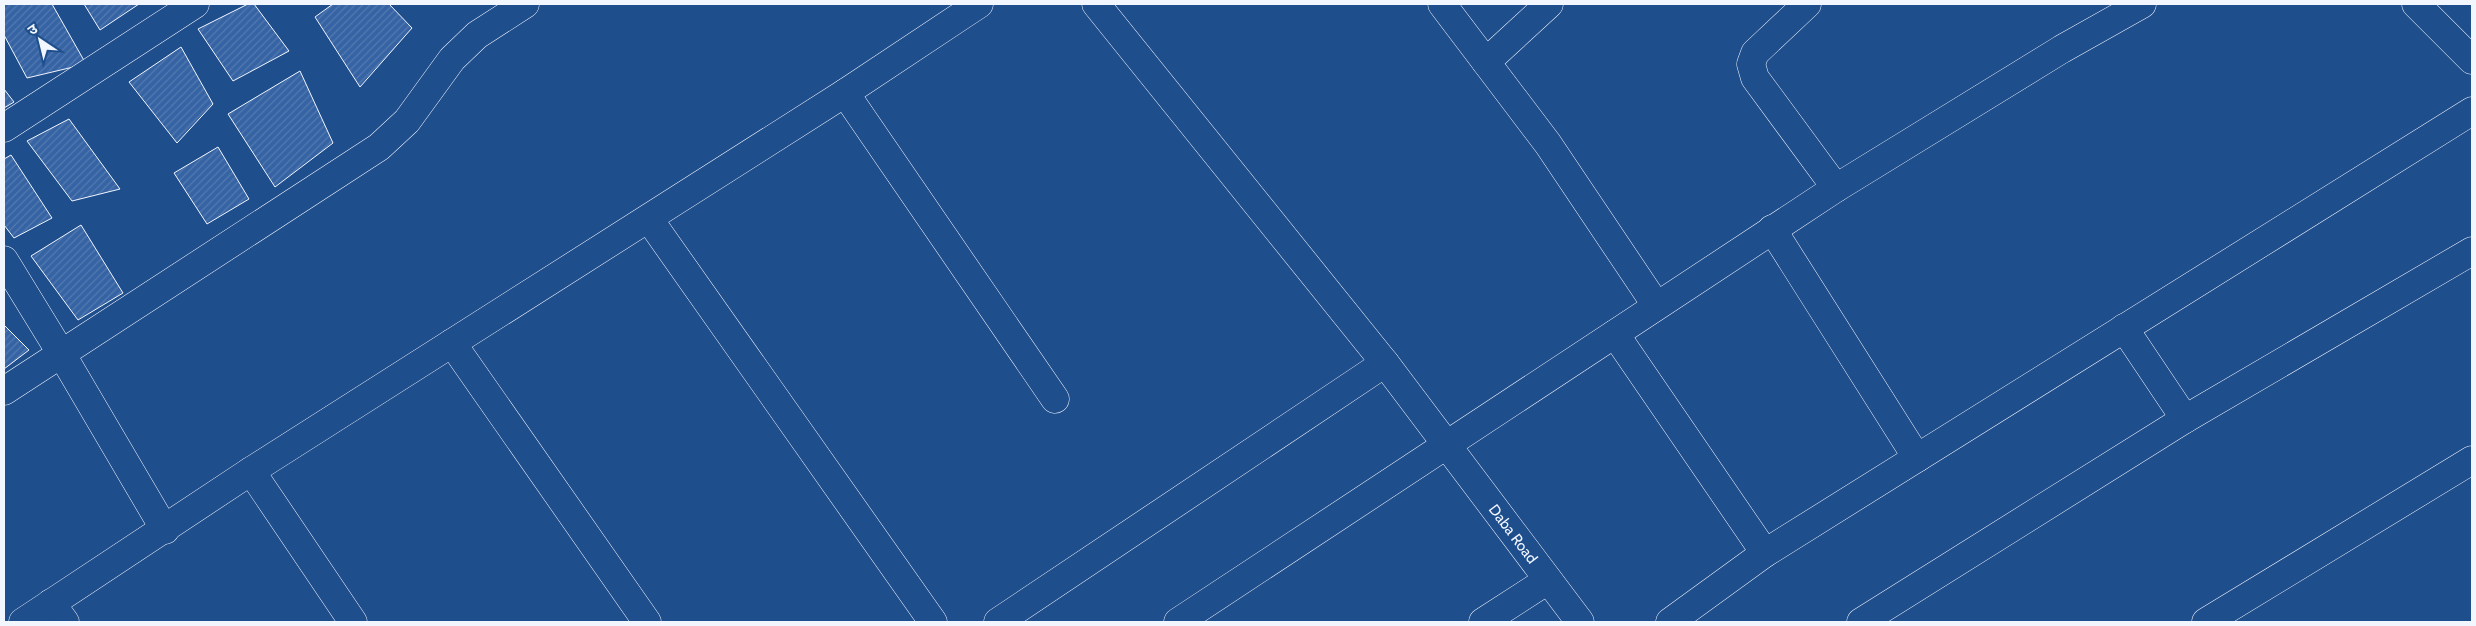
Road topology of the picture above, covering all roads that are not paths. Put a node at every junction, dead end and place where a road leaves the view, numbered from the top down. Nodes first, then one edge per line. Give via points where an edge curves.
1 (195, 4) edge
2 (525, 4) edge
3 (978, 4) edge
4 (1096, 4) edge
5 (1442, 4) edge
6 (1549, 4) edge
7 (1807, 4) edge
8 (2142, 4) edge
9 (2416, 4) edge
10 (494, 12) edge
11 (2472, 60) edge
12 (1486, 62) junction
13 (845, 93) junction
14 (2472, 111) edge
15 (4, 128) edge
16 (1836, 188) junction
17 (648, 219) junction
18 (1772, 229) junction
19 (2472, 251) edge
20 (4, 260) edge
21 (1656, 305) junction
22 (2124, 328) junction
23 (1615, 334) junction
24 (452, 343) junction
25 (62, 353) junction
26 (1385, 363) junction
27 (4, 391) edge
28 (1055, 399) dead end
29 (2185, 419) junction
30 (1447, 444) junction
31 (1917, 458) junction
32 (2472, 460) edge
33 (252, 471) junction
34 (165, 530) junction
35 (1765, 553) junction
36 (1548, 580) junction
37 (58, 612) edge
38 (23, 622) edge
39 (353, 622) edge
40 (647, 622) edge
41 (933, 622) edge
42 (998, 622) edge
43 (1178, 622) edge
44 (1483, 622) edge
45 (1580, 622) edge
46 (1670, 622) edge
47 (1861, 622) edge
48 (2206, 622) edge

1 - 15 street
2 - 10 street
3 - 13 street
4 - 26 street, Daba Road
5 - 12 street
6 - 12 street
7 - 16 street via 1755,53 1751,64 1755,78
8 - 16 street via 2062,49
9 - 11 street
10 - 25 street via 477,35 452,58 407,121 379,147
12 - 21 street via 1548,144
13 - 17 street
13 - 28 street
14 - 22 street
16 - 18 street
17 - 24 street
17 - 41 street
18 - 21 street
18 - 31 street
19 - 29 street
20 - 25 street
21 - 23 street
22 - 29 street
22 - 31 street
23 - 30 street
23 - 35 street
24 - 33 street
24 - 40 street
25 - 27 street
25 - 34 street
26 - 30 street, Daba Road
26 - 42 street
29 - 47 street
30 - 36 street, Daba Road
30 - 43 street
31 - 35 street
32 - 48 street
33 - 34 street
33 - 39 street
34 - 37 street
35 - 46 street
36 - 44 street
36 - 45 street, Daba Road
37 - 38 street

